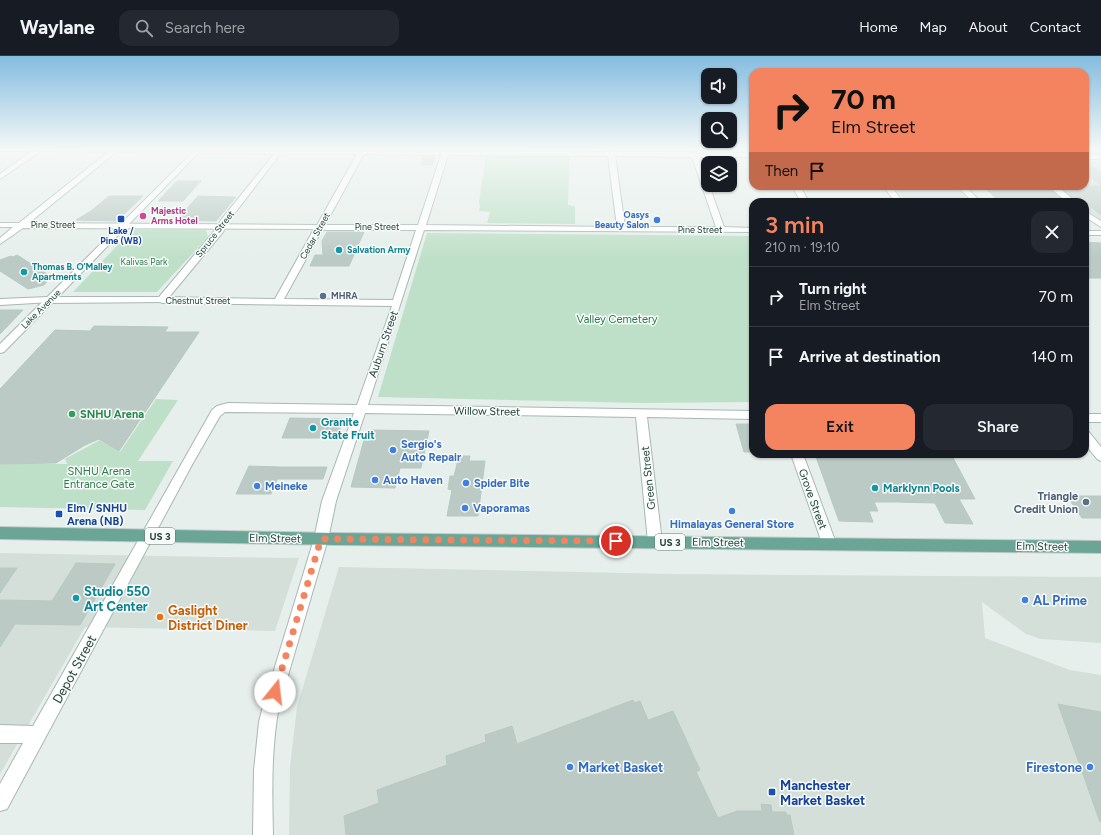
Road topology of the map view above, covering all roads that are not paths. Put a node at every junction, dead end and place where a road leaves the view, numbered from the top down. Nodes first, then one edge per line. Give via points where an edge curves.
1 (71, 185) edge
2 (163, 185) edge
3 (253, 185) edge
4 (342, 185) edge
5 (434, 185) edge
6 (615, 185) edge
7 (705, 185) edge
8 (965, 190) edge
9 (1057, 190) edge
10 (973, 198) edge
11 (1067, 198) edge
12 (1089, 216) edge
13 (0, 225) edge
14 (22, 225) junction
15 (123, 225) junction
16 (1101, 225) edge
17 (222, 226) junction
18 (320, 226) junction
19 (420, 227) junction
20 (621, 230) junction
21 (721, 230) junction
22 (749, 230) edge
23 (1089, 233) edge
24 (1101, 233) edge
25 (0, 242) edge
26 (49, 300) junction
27 (162, 300) junction
28 (0, 302) edge
29 (278, 302) junction
30 (397, 303) junction
31 (0, 350) edge
32 (360, 409) junction
33 (641, 414) junction
34 (749, 415) edge
35 (1089, 418) edge
36 (1101, 418) edge
37 (1089, 440) edge
38 (1101, 456) edge
39 (798, 458) edge
40 (0, 533) edge
41 (148, 536) junction
42 (321, 539) junction
43 (655, 542) junction
44 (829, 543) junction
45 (1101, 547) edge
46 (0, 734) edge
47 (37, 735) junction
48 (0, 802) edge
49 (263, 835) edge

1 - 14 street
2 - 15 street, Lake Avenue
3 - 17 street, Spruce Street
4 - 18 street, Cedar Street
5 - 19 street, Auburn Street
6 - 20 street
7 - 21 street
8 - 10 street
9 - 11 street
12 - 16 street
13 - 14 street, Pine Street
14 - 15 street, Pine Street
14 - 25 street
15 - 17 street, Pine Street
15 - 26 street, Lake Avenue
17 - 18 street, Pine Street
17 - 27 street, Spruce Street
18 - 19 street, Pine Street
18 - 29 street, Cedar Street
19 - 20 street, Pine Street
19 - 30 street, Auburn Street
20 - 21 street, Pine Street
21 - 22 street, Pine Street
23 - 24 street
26 - 27 street, Chestnut Street
26 - 28 street, Chestnut Street
26 - 31 street, Lake Avenue
27 - 29 street, Chestnut Street
29 - 30 street, Chestnut Street
30 - 32 street, Auburn Street
32 - 33 street, Willow Street
32 - 41 street, Willow Street via 221,409 216,413
32 - 42 street, Auburn Street via 329,501
33 - 34 street, Willow Street
33 - 43 street, Green Street
35 - 36 street
37 - 38 street
39 - 44 street, Grove Street
40 - 41 main road, Elm Street / US 3
41 - 42 main road, Elm Street / US 3
41 - 47 street, Depot Street
42 - 43 main road, Elm Street / US 3
42 - 49 street, Auburn Street via 265,729
43 - 44 main road, Elm Street / US 3
44 - 45 main road, Elm Street / US 3
46 - 47 street
47 - 48 street, Depot Street

